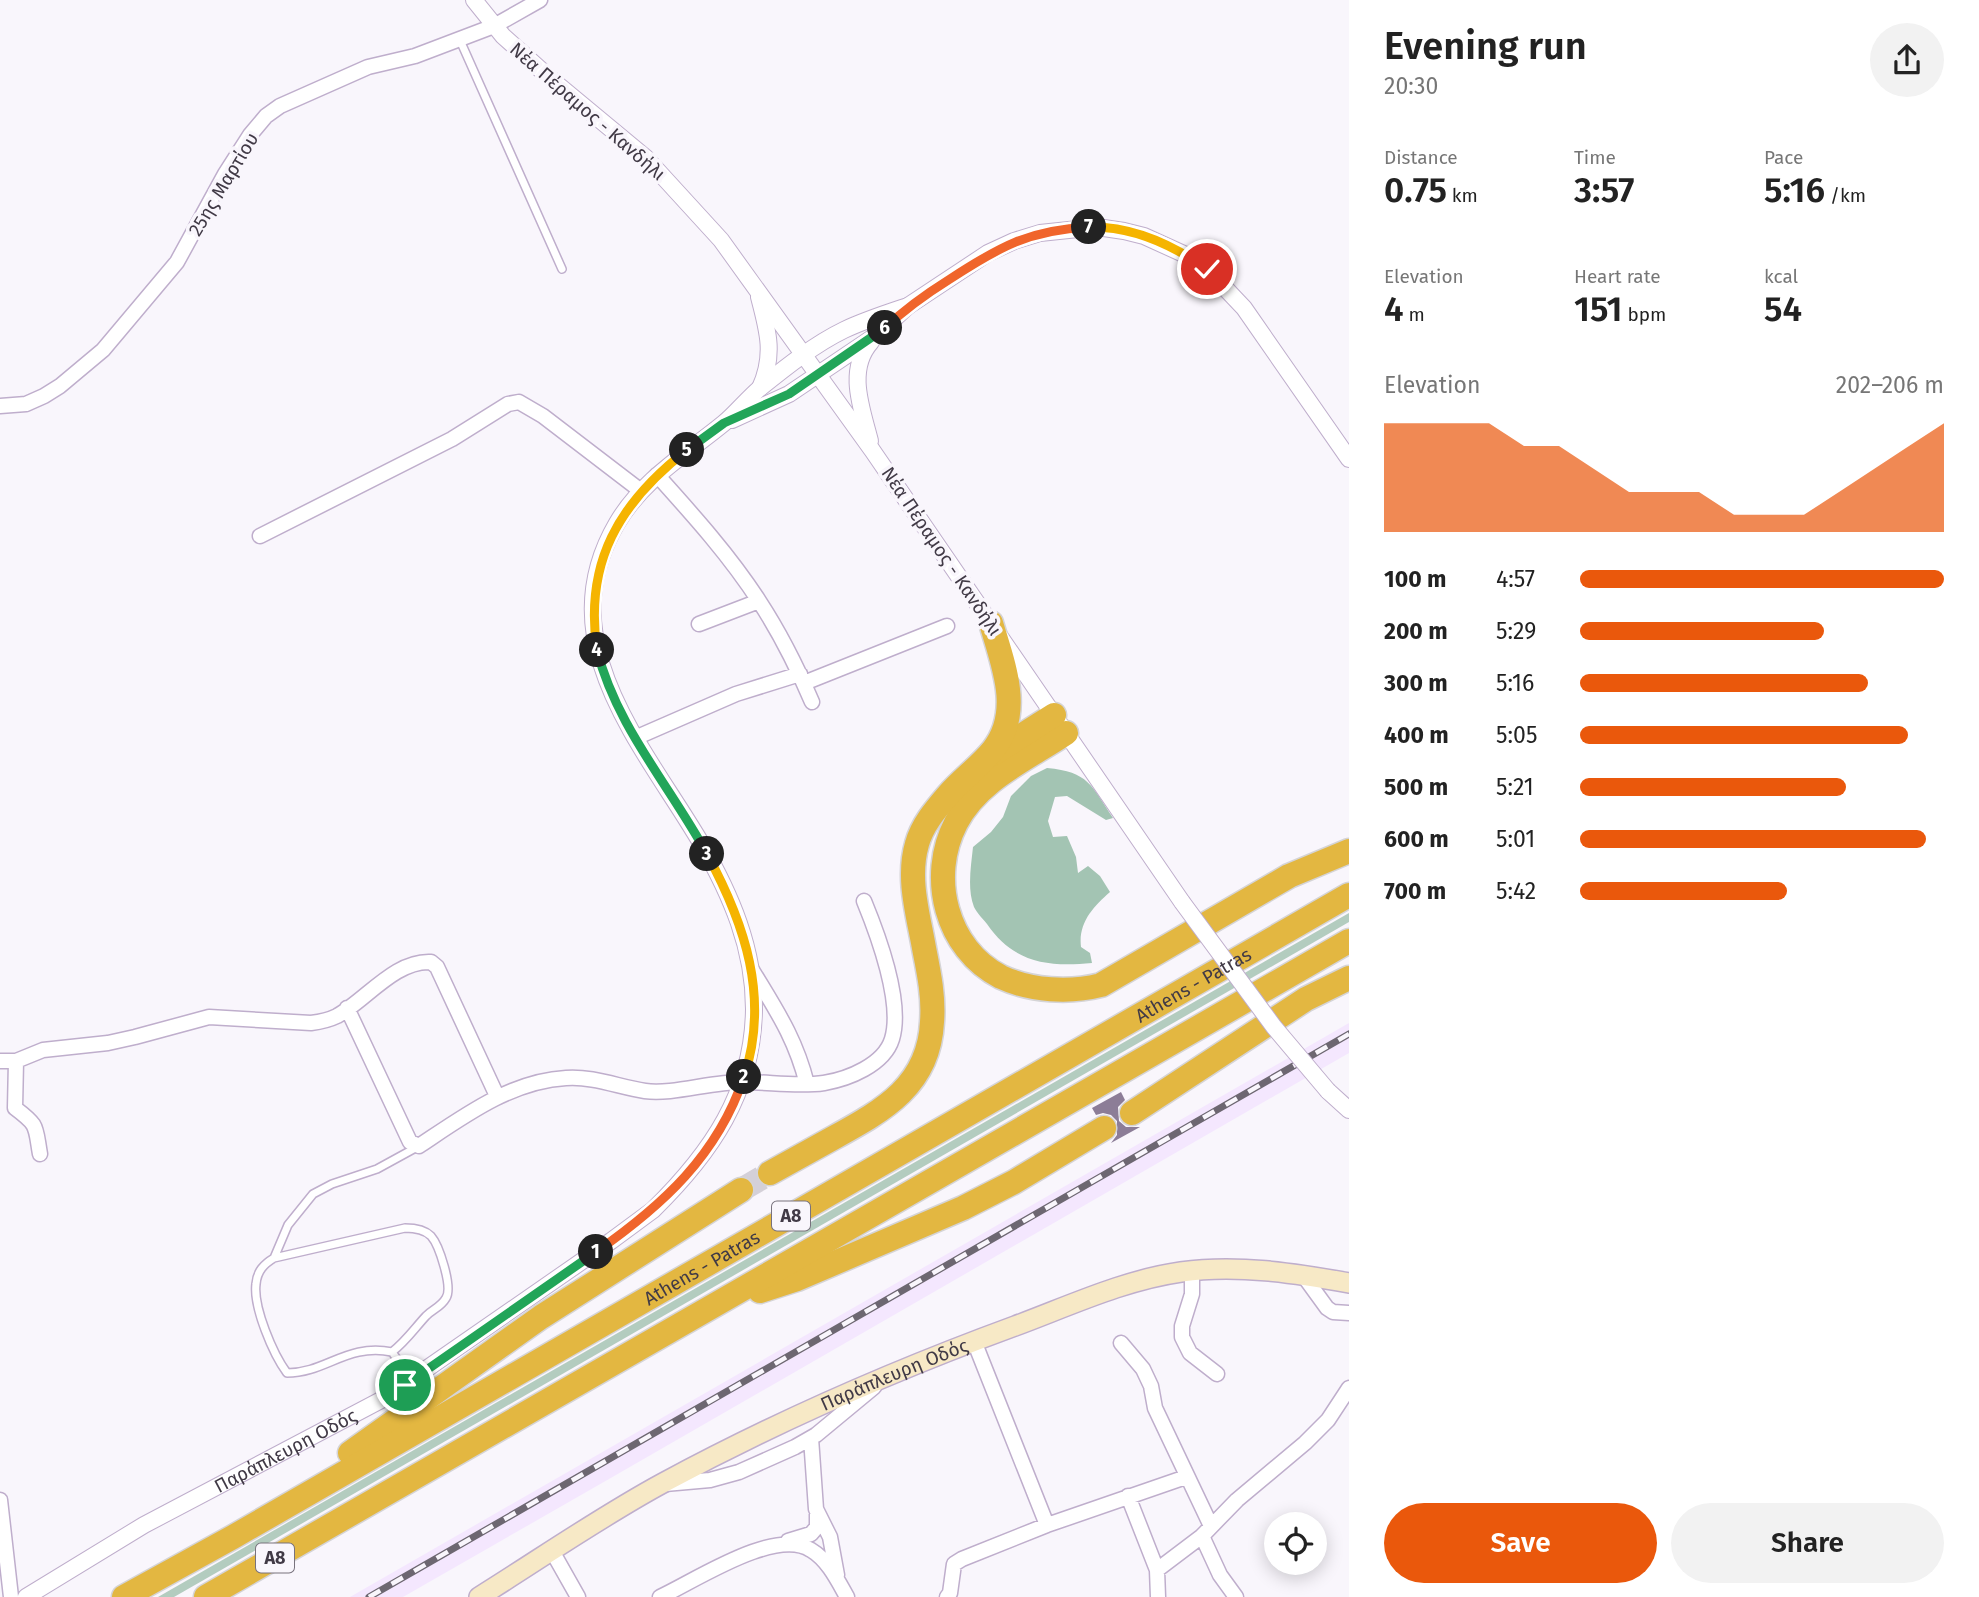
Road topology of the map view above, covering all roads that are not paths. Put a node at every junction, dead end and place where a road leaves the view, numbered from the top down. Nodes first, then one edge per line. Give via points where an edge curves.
1 (474, 0) edge
2 (540, 0) edge
3 (494, 26) junction
4 (459, 38) junction
5 (562, 269) dead end
6 (757, 288) junction
7 (908, 306) junction
8 (878, 334) junction
9 (805, 355) junction
10 (818, 373) junction
11 (760, 388) junction
12 (0, 406) edge
13 (724, 423) junction
14 (872, 450) junction
15 (1349, 459) edge
16 (657, 475) junction
17 (641, 491) junction
18 (260, 536) dead end
19 (759, 601) junction
20 (991, 623) junction
21 (699, 624) dead end
22 (947, 625) dead end
23 (802, 679) junction
24 (812, 702) dead end
25 (1060, 724) junction
26 (635, 738) junction
27 (983, 761) junction
28 (1349, 851) edge
29 (1349, 895) edge
30 (864, 901) dead end
31 (1349, 941) edge
32 (752, 970) junction
33 (1349, 978) edge
34 (346, 1007) junction
35 (0, 1061) edge
36 (16, 1061) junction
37 (742, 1082) junction
38 (807, 1084) junction
39 (497, 1096) junction
40 (1349, 1110) edge
41 (1132, 1113) dead end
42 (1104, 1128) dead end
43 (419, 1146) junction
44 (40, 1154) dead end
45 (770, 1173) tunnel mouth
46 (741, 1190) tunnel mouth
47 (274, 1258) junction
48 (1192, 1270) junction
49 (1303, 1275) junction
50 (1349, 1283) edge
51 (716, 1304) junction
52 (1349, 1313) edge
53 (974, 1341) junction
54 (1121, 1343) dead end
55 (392, 1352) junction
56 (1217, 1374) dead end
57 (886, 1377) junction
58 (405, 1385) junction
59 (1349, 1388) edge
60 (811, 1438) junction
61 (1186, 1477) junction
62 (661, 1484) junction
63 (1128, 1496) junction
64 (0, 1500) edge
65 (816, 1509) junction
66 (1047, 1525) junction
67 (1206, 1531) junction
68 (233, 1537) junction
69 (766, 1546) junction
70 (552, 1551) junction
71 (1157, 1570) junction
72 (838, 1580) junction
73 (11, 1597) edge
74 (26, 1597) edge
75 (124, 1597) edge
76 (206, 1597) edge
77 (479, 1597) edge
78 (578, 1597) edge
79 (660, 1597) edge
80 (847, 1597) edge
81 (947, 1597) edge
82 (1158, 1597) edge
83 (1236, 1597) edge

1 - 3 street, Νέα Πέραμος - Κανδήλι
2 - 3 street, 25ης Μαρτίου
3 - 4 street, 25ης Μαρτίου
3 - 6 street, Νέα Πέραμος - Κανδήλι via 646,158 721,240
4 - 5 lane
4 - 12 street, 25ης Μαρτίου via 368,67 266,116 225,174 177,262 103,350 44,396 26,404
6 - 9 street, Νέα Πέραμος - Κανδήλι
6 - 11 street via 770,359
7 - 8 street, Παράπλευρη Οδός
7 - 9 street, Παράπλευρη Οδός via 842,331
7 - 15 street, Παράπλευρη Οδός via 989,253 1040,233 1097,227 1144,236 1188,256 1227,289
8 - 10 street, Παράπλευρη Οδός
8 - 14 street via 865,348 858,373
9 - 10 street, Νέα Πέραμος - Κανδήλι
9 - 11 street, Παράπλευρη Οδός
10 - 13 street, Παράπλευρη Οδός via 789,394
10 - 14 street, Νέα Πέραμος - Κανδήλι
11 - 13 street, Παράπλευρη Οδός
13 - 16 street, Παράπλευρη Οδός
14 - 20 street, Νέα Πέραμος - Κανδήλι
16 - 17 street, Παράπλευρη Οδός
16 - 19 street via 713,538
17 - 18 street via 519,402
17 - 26 street, Παράπλευρη Οδός via 607,544 593,607 601,668
19 - 21 street
19 - 23 street
20 - 25 street, Νέα Πέραμος - Κανδήλι
20 - 27 highway via 1007,678 1008,716 1002,736
22 - 23 street
23 - 24 street
23 - 26 street via 736,694
25 - 27 highway
25 - 28 highway via 981,790 966,806 949,839 943,890 952,925 973,955 1001,976 1045,988 1076,990 1101,985 1289,876
25 - 40 street, Νέα Πέραμος - Κανδήλι, bridge via 1274,1027
26 - 32 street, Παράπλευρη Οδός via 717,872 740,924
27 - 45 highway via 936,809 916,845 914,889 932,1007 930,1038 918,1072 904,1091 872,1117
29 - 68 highway, Athens - Patras / Α8
30 - 38 street via 883,947 891,988 892,1039 884,1053 851,1076
31 - 51 highway, Athens - Patras / Α8
32 - 37 street, Παράπλευρη Οδός via 753,1030
32 - 38 street via 789,1031
33 - 41 highway via 1306,999
34 - 36 street via 338,1015 310,1023 209,1017 108,1043 43,1050
34 - 39 street via 403,968 430,962 437,967
34 - 43 street via 410,1142
35 - 36 street
36 - 44 street via 15,1108 34,1125
37 - 38 street
37 - 39 street via 646,1091 567,1077
37 - 58 street, Παράπλευρη Οδός via 710,1146 653,1210
39 - 43 street
42 - 51 highway via 963,1208 797,1279
43 - 47 lane via 377,1169 313,1194 288,1225
46 - 68 highway via 541,1317
47 - 55 lane via 264,1263 259,1273 257,1298 277,1360 287,1373 303,1373 364,1349
47 - 55 lane via 405,1228 431,1236 446,1272 448,1296
48 - 49 main road, Παράπλευρη Οδός
48 - 53 main road, Παράπλευρη Οδός via 1117,1289
48 - 56 street via 1192,1294 1182,1336 1190,1353
49 - 50 main road, Παράπλευρη Οδός
49 - 52 street via 1327,1308
51 - 76 highway, Athens - Patras / Α8
53 - 57 main road, Παράπλευρη Οδός
53 - 66 street
54 - 61 street via 1143,1369
55 - 58 lane
57 - 60 street
57 - 62 main road, Παράπλευρη Οδός
58 - 74 street, Παράπλευρη Οδός via 357,1415 144,1525
59 - 67 street via 1328,1420 1305,1443
60 - 62 street via 729,1475
60 - 65 street
61 - 63 street
61 - 67 street
62 - 70 main road, Παράπλευρη Οδός
63 - 66 street
63 - 71 street
64 - 73 street
65 - 69 street via 817,1527 811,1534
65 - 72 street via 830,1537
66 - 81 street via 954,1564
67 - 71 street
67 - 83 street via 1220,1575
68 - 75 highway, Athens - Patras / Α8
69 - 72 street via 811,1549
69 - 79 street
70 - 77 main road, Παράπλευρη Οδός
70 - 78 street
71 - 82 street
72 - 80 street

